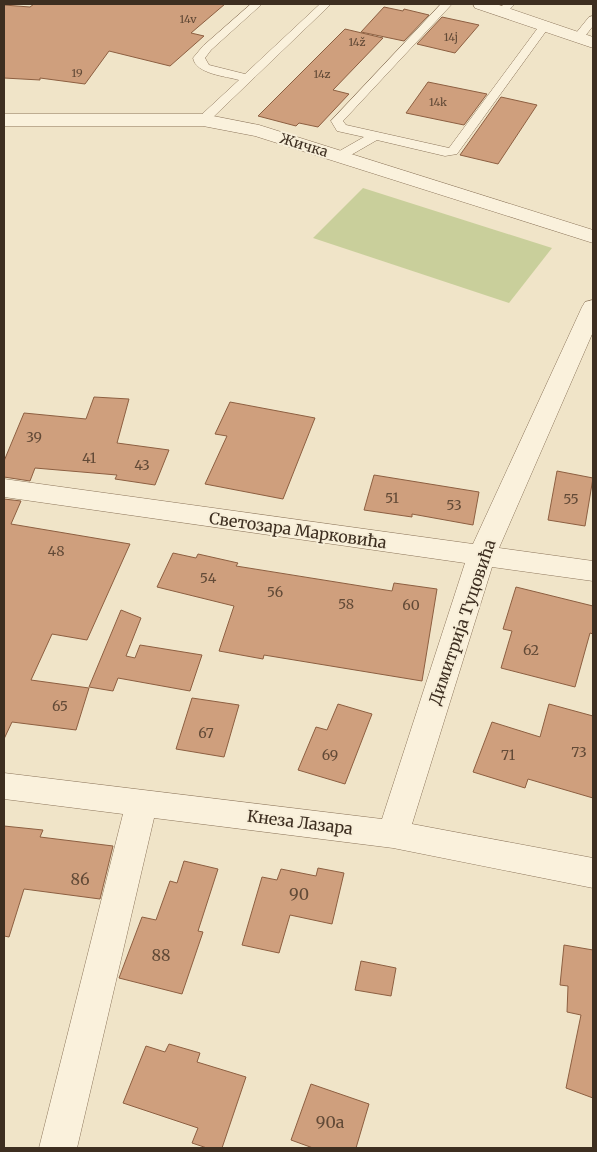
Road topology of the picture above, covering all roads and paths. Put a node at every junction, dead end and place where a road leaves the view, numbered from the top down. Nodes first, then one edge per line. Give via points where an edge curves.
1 (257, 4) edge
2 (326, 4) edge
3 (446, 4) edge
4 (481, 4) edge
5 (506, 8) edge
6 (593, 19) edge
7 (544, 27) junction
8 (586, 41) edge
9 (248, 79) junction
10 (4, 120) edge
11 (203, 120) junction
12 (373, 137) junction
13 (340, 156) junction
14 (593, 237) edge
15 (593, 307) edge
16 (4, 488) edge
17 (481, 557) junction
18 (593, 571) edge
19 (4, 786) edge
20 (142, 802) junction
21 (393, 834) junction
22 (593, 873) edge
23 (58, 1148) edge

1 - 9 lane via 199,58 205,67
2 - 9 lane
3 - 12 lane via 337,121 341,128
4 - 5 street
5 - 7 street
6 - 8 lane
7 - 8 street
7 - 12 lane via 452,151
9 - 11 lane
10 - 11 street, Жичка
11 - 13 street, Жичка via 258,131
12 - 13 lane
13 - 14 street, Жичка
15 - 17 street, Димитрија Туцовића
16 - 17 street, Светозара Марковића
17 - 18 street, Светозара Марковића
17 - 21 street, Димитрија Туцовића
19 - 20 street, Кнеза Лазара
20 - 21 street, Кнеза Лазара
20 - 23 street
21 - 22 street, Кнеза Лазара

